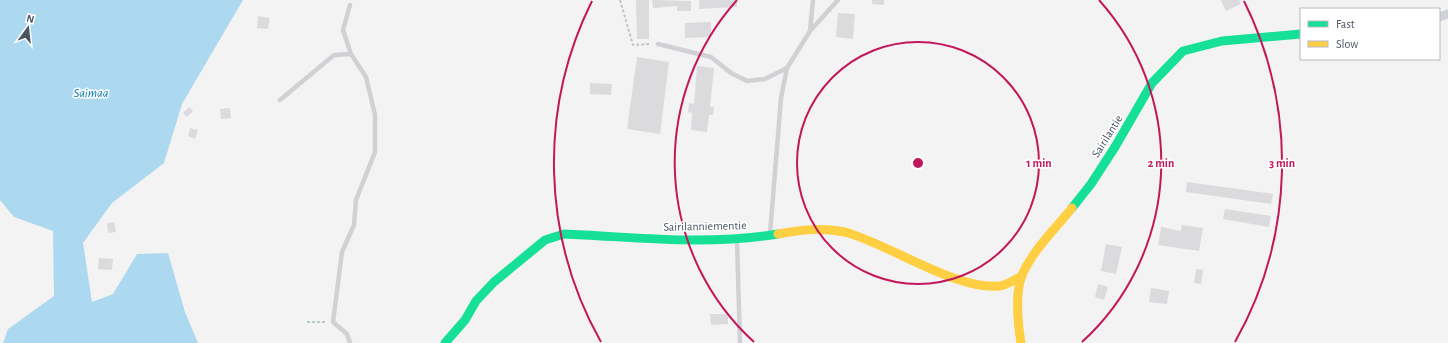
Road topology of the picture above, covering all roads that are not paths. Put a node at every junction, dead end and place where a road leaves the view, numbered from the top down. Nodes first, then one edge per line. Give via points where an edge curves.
1 (813, 0) edge
2 (838, 0) edge
3 (350, 5) dead end
4 (810, 31) junction
5 (1300, 34) edge
6 (658, 44) road end
7 (351, 54) junction
8 (787, 68) junction
9 (280, 100) dead end
10 (770, 234) junction
11 (737, 240) junction
12 (1022, 276) junction
13 (350, 343) edge
14 (445, 343) edge
15 (740, 343) edge
16 (1021, 343) edge

1 - 4 lane
2 - 4 lane
3 - 7 lane via 343,30
4 - 8 lane
5 - 12 street, Sairilantie via 1222,41 1183,51 1152,83 1091,184 1037,251
6 - 8 lane via 711,57 731,73 747,81 765,79
7 - 9 lane via 334,55
7 - 13 lane via 366,77 375,115 375,152 356,200 354,225 342,252 333,322 347,334
8 - 10 lane via 781,98
10 - 11 street, Sairilanniementie
10 - 12 street, Sairilanniementie via 821,229 845,233 975,285 1000,286
11 - 14 street, Sairilanniementie via 564,234 545,240 494,282 476,301 465,320
11 - 15 lane
12 - 16 street, Sairilantie via 1018,324

